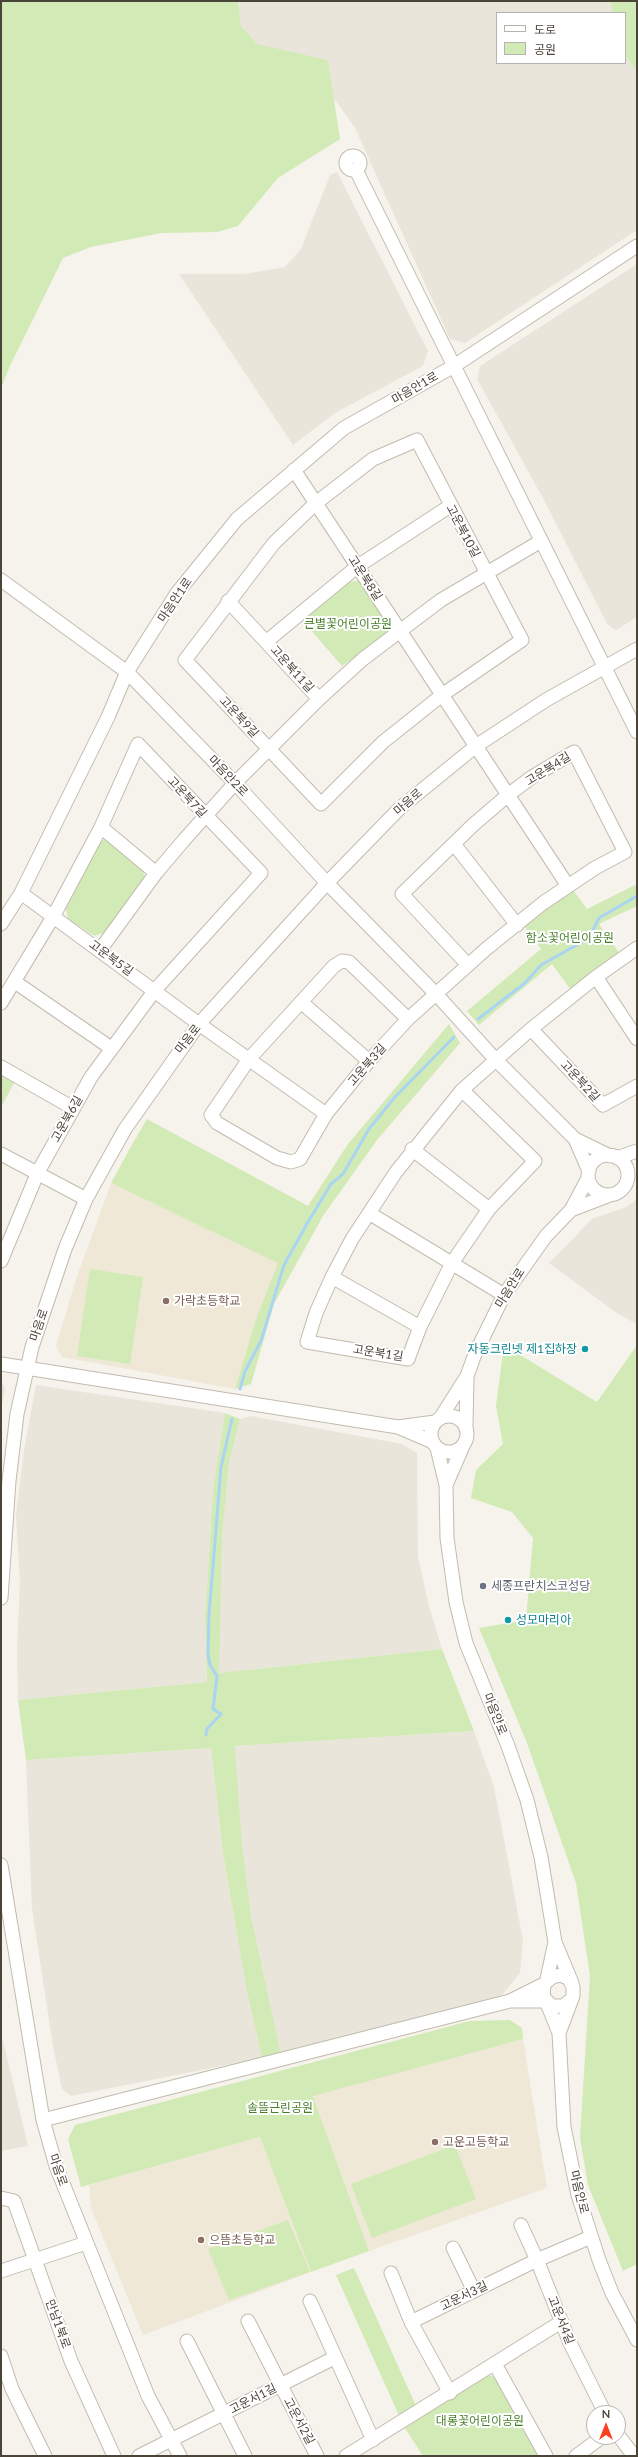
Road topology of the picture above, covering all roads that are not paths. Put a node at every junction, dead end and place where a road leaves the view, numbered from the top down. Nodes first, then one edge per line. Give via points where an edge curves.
1 (356, 170) dead end
2 (637, 246) edge
3 (454, 366) junction
4 (294, 470) junction
5 (316, 503) junction
6 (450, 506) junction
7 (542, 541) junction
8 (358, 566) junction
9 (486, 574) junction
10 (1, 580) edge
11 (228, 601) junction
12 (400, 631) junction
13 (267, 641) junction
14 (637, 650) edge
15 (604, 666) junction
16 (127, 672) junction
17 (442, 695) junction
18 (319, 699) junction
19 (637, 732) edge
20 (476, 746) junction
21 (269, 749) junction
22 (235, 783) junction
23 (508, 795) junction
24 (205, 816) junction
25 (101, 827) junction
26 (454, 844) junction
27 (156, 873) junction
28 (327, 883) junction
29 (568, 886) junction
30 (21, 893) junction
31 (54, 917) junction
32 (1, 924) edge
33 (517, 925) junction
34 (637, 948) edge
35 (100, 950) junction
36 (468, 965) junction
37 (596, 977) junction
38 (14, 982) junction
39 (155, 990) junction
40 (438, 995) junction
41 (301, 1002) junction
42 (1, 1003) edge
43 (408, 1019) junction
44 (199, 1024) junction
45 (531, 1029) junction
46 (637, 1039) edge
47 (111, 1048) junction
48 (250, 1058) junction
49 (495, 1059) junction
50 (369, 1061) junction
51 (1, 1068) edge
52 (637, 1086) edge
53 (462, 1090) junction
54 (72, 1108) junction
55 (326, 1114) junction
56 (575, 1139) junction
57 (412, 1148) junction
58 (637, 1151) edge
59 (1, 1154) edge
60 (613, 1157) junction
61 (637, 1170) edge
62 (38, 1172) junction
63 (589, 1174) junction
64 (627, 1181) junction
65 (611, 1195) junction
66 (86, 1199) junction
67 (489, 1209) junction
68 (571, 1210) junction
69 (369, 1213) junction
70 (5, 1236) edge
71 (1, 1261) edge
72 (452, 1263) junction
73 (332, 1277) junction
74 (504, 1295) junction
75 (420, 1327) junction
76 (1, 1364) edge
77 (27, 1368) junction
78 (467, 1376) junction
79 (438, 1420) junction
80 (466, 1426) junction
81 (398, 1428) junction
82 (435, 1445) junction
83 (463, 1446) junction
84 (446, 1485) junction
85 (1, 1598) edge
86 (1, 1865) edge
87 (555, 1942) junction
88 (546, 1981) junction
89 (572, 1983) junction
90 (571, 2000) junction
91 (510, 2001) junction
92 (546, 2002) junction
93 (559, 2033) junction
94 (43, 2120) junction
95 (1, 2198) edge
96 (521, 2225) dead end
97 (591, 2237) junction
98 (86, 2243) junction
99 (454, 2248) dead end
100 (35, 2260) junction
101 (537, 2260) junction
102 (1, 2271) edge
103 (391, 2273) dead end
104 (474, 2291) junction
105 (310, 2301) dead end
106 (248, 2321) dead end
107 (411, 2322) junction
108 (561, 2322) junction
109 (637, 2340) edge
110 (187, 2341) dead end
111 (1, 2356) edge
112 (334, 2358) junction
113 (495, 2364) junction
114 (280, 2385) junction
115 (450, 2393) junction
116 (601, 2405) edge
117 (223, 2414) junction
118 (171, 2440) junction
119 (373, 2440) junction
120 (591, 2445) edge
121 (626, 2445) edge
122 (45, 2456) edge
123 (114, 2456) edge
124 (139, 2456) edge
125 (180, 2456) edge
126 (245, 2456) edge
127 (317, 2456) edge
128 (346, 2456) edge
129 (546, 2456) edge
130 (576, 2456) edge
131 (634, 2456) edge

1 - 3 street
2 - 3 street, 마음안1로
3 - 4 street, 마음안1로 via 344,428
3 - 7 street
4 - 5 street, 고운북8길
4 - 16 street, 마음안1로 via 237,519 178,593
5 - 6 street, 고운북10길 via 373,459 417,440
5 - 8 street, 고운북8길
5 - 11 street, 고운북9길 via 274,542
6 - 8 street, 고운북11길
6 - 9 street, 고운북10길
7 - 9 street, 고운북11길
7 - 15 street
8 - 12 street, 고운북8길
8 - 13 street, 고운북11길
9 - 12 street, 고운북11길 via 440,600
9 - 17 street, 고운북10길 via 522,640
10 - 16 street, 마음안2로
11 - 13 street
11 - 21 street, 고운북9길 via 185,660
12 - 17 street, 고운북8길
12 - 18 street, 고운북11길 via 363,658
13 - 18 street, 고운북11길
14 - 15 street, 마음로
15 - 19 street
15 - 20 street, 마음로
16 - 22 street, 마음안2로
16 - 30 street, 마음안1로 via 108,717
17 - 20 street, 고운북8길
17 - 21 street, 고운북9길 via 383,742 321,804
18 - 21 street
20 - 23 street, 고운북8길
20 - 28 street, 마음로 via 400,808
21 - 22 street
22 - 24 street
22 - 28 street, 마음안2로
23 - 26 street, 고운북4길
23 - 29 street, 고운북8길
23 - 29 street, 고운북4길 via 574,752 625,852
24 - 25 street, 고운북7길 via 138,744
24 - 27 street
24 - 39 street, 고운북7길 via 261,873
25 - 27 street
25 - 31 street, 고운북7길
26 - 33 street
26 - 36 street, 고운북4길 via 402,894
27 - 35 street
28 - 40 street, 마음안2로
28 - 44 street, 마음로
29 - 33 street, 고운북4길
30 - 31 street, 고운북5길
30 - 32 street, 마음안1로
31 - 35 street, 고운북5길
31 - 38 street
33 - 36 street, 고운북4길
34 - 37 street
35 - 39 street, 고운북5길
36 - 40 street, 고운북4길
37 - 45 street
37 - 46 street
38 - 42 street
38 - 47 street
39 - 44 street, 고운북5길
39 - 47 street, 고운북6길
40 - 43 street, 고운북4길
40 - 49 street, 마음안2로
41 - 43 street, 고운북3길 via 334,966 342,961 349,962
41 - 48 street, 고운북3길
41 - 50 street
43 - 50 street, 고운북3길
44 - 48 street, 고운북5길
44 - 66 street, 마음로 via 125,1129
45 - 49 street
45 - 52 street, 고운북2길 via 603,1105
47 - 54 street, 고운북6길
48 - 55 street, 고운북5길
48 - 55 street, 고운북3길 via 211,1114 218,1123 277,1158 291,1162 300,1159
49 - 53 street, 고운북1길
49 - 56 street, 마음안2로
50 - 55 street, 고운북3길
51 - 54 street
53 - 57 street, 고운북1길
53 - 67 street, 고운북1길 via 535,1161
54 - 62 street, 고운북6길
56 - 60 street
56 - 63 street
57 - 67 street
57 - 69 street, 고운북1길
58 - 60 street
59 - 62 street
60 - 63 street via 599,1158
60 - 64 street via 625,1165
61 - 64 street
62 - 66 street
62 - 70 street, 고운북6길
63 - 65 street via 598,1193
63 - 68 street
64 - 65 street via 621,1190
65 - 68 street
66 - 77 street, 마음로 via 65,1249
67 - 72 street, 고운북1길
68 - 74 street, 마음안로 via 546,1236
69 - 72 street
69 - 73 street, 고운북1길
70 - 71 street, 고운북6길
72 - 74 street
72 - 75 street, 고운북1길
73 - 75 street
73 - 75 street, 고운북1길 via 316,1313 307,1342 408,1359
74 - 78 street, 마음안로
76 - 77 street
77 - 81 street
77 - 85 street, 마음로 via 17,1414 9,1481
78 - 79 street
78 - 80 street
79 - 80 street via 452,1416 463,1421
79 - 81 street
79 - 82 street via 431,1431
80 - 83 street via 468,1436
81 - 82 street
82 - 83 street via 448,1452 459,1450
82 - 84 street
83 - 84 street
84 - 87 street, 마음안로 via 447,1538 456,1602 466,1643 527,1800 541,1857
86 - 94 street, 마음로
87 - 88 street
87 - 89 street
88 - 89 street via 561,1975
88 - 91 street
88 - 92 street via 542,1993
89 - 90 street via 574,1992
90 - 92 street via 563,2006 552,2006
90 - 93 street
91 - 92 street
91 - 94 street
92 - 93 street
93 - 97 street, 마음안로 via 564,2127 578,2195
94 - 98 street, 마음로 via 56,2166
95 - 100 street, 만남1북로 via 14,2201
96 - 101 street, 고운서4길
97 - 101 street, 고운서3길
97 - 109 street, 마음안로 via 612,2293
98 - 100 street
98 - 118 street, 마음로 via 148,2396
99 - 104 street
100 - 102 street
100 - 123 street, 만남1북로 via 71,2361
101 - 104 street, 고운서3길
101 - 108 street, 고운서4길
103 - 107 street
104 - 107 street, 고운서3길
105 - 112 street
106 - 114 street, 고운서2길
107 - 115 street
108 - 113 street
108 - 116 street, 고운서4길
110 - 117 street
111 - 122 street via 12,2389
112 - 114 street, 고운서1길
112 - 119 street
113 - 115 street
113 - 129 street
114 - 117 street, 고운서1길
114 - 127 street, 고운서2길
115 - 119 street
117 - 118 street, 고운서1길
117 - 126 street
118 - 124 street, 고운서1길
118 - 125 street, 마음로
119 - 128 street
120 - 130 street
121 - 131 street

